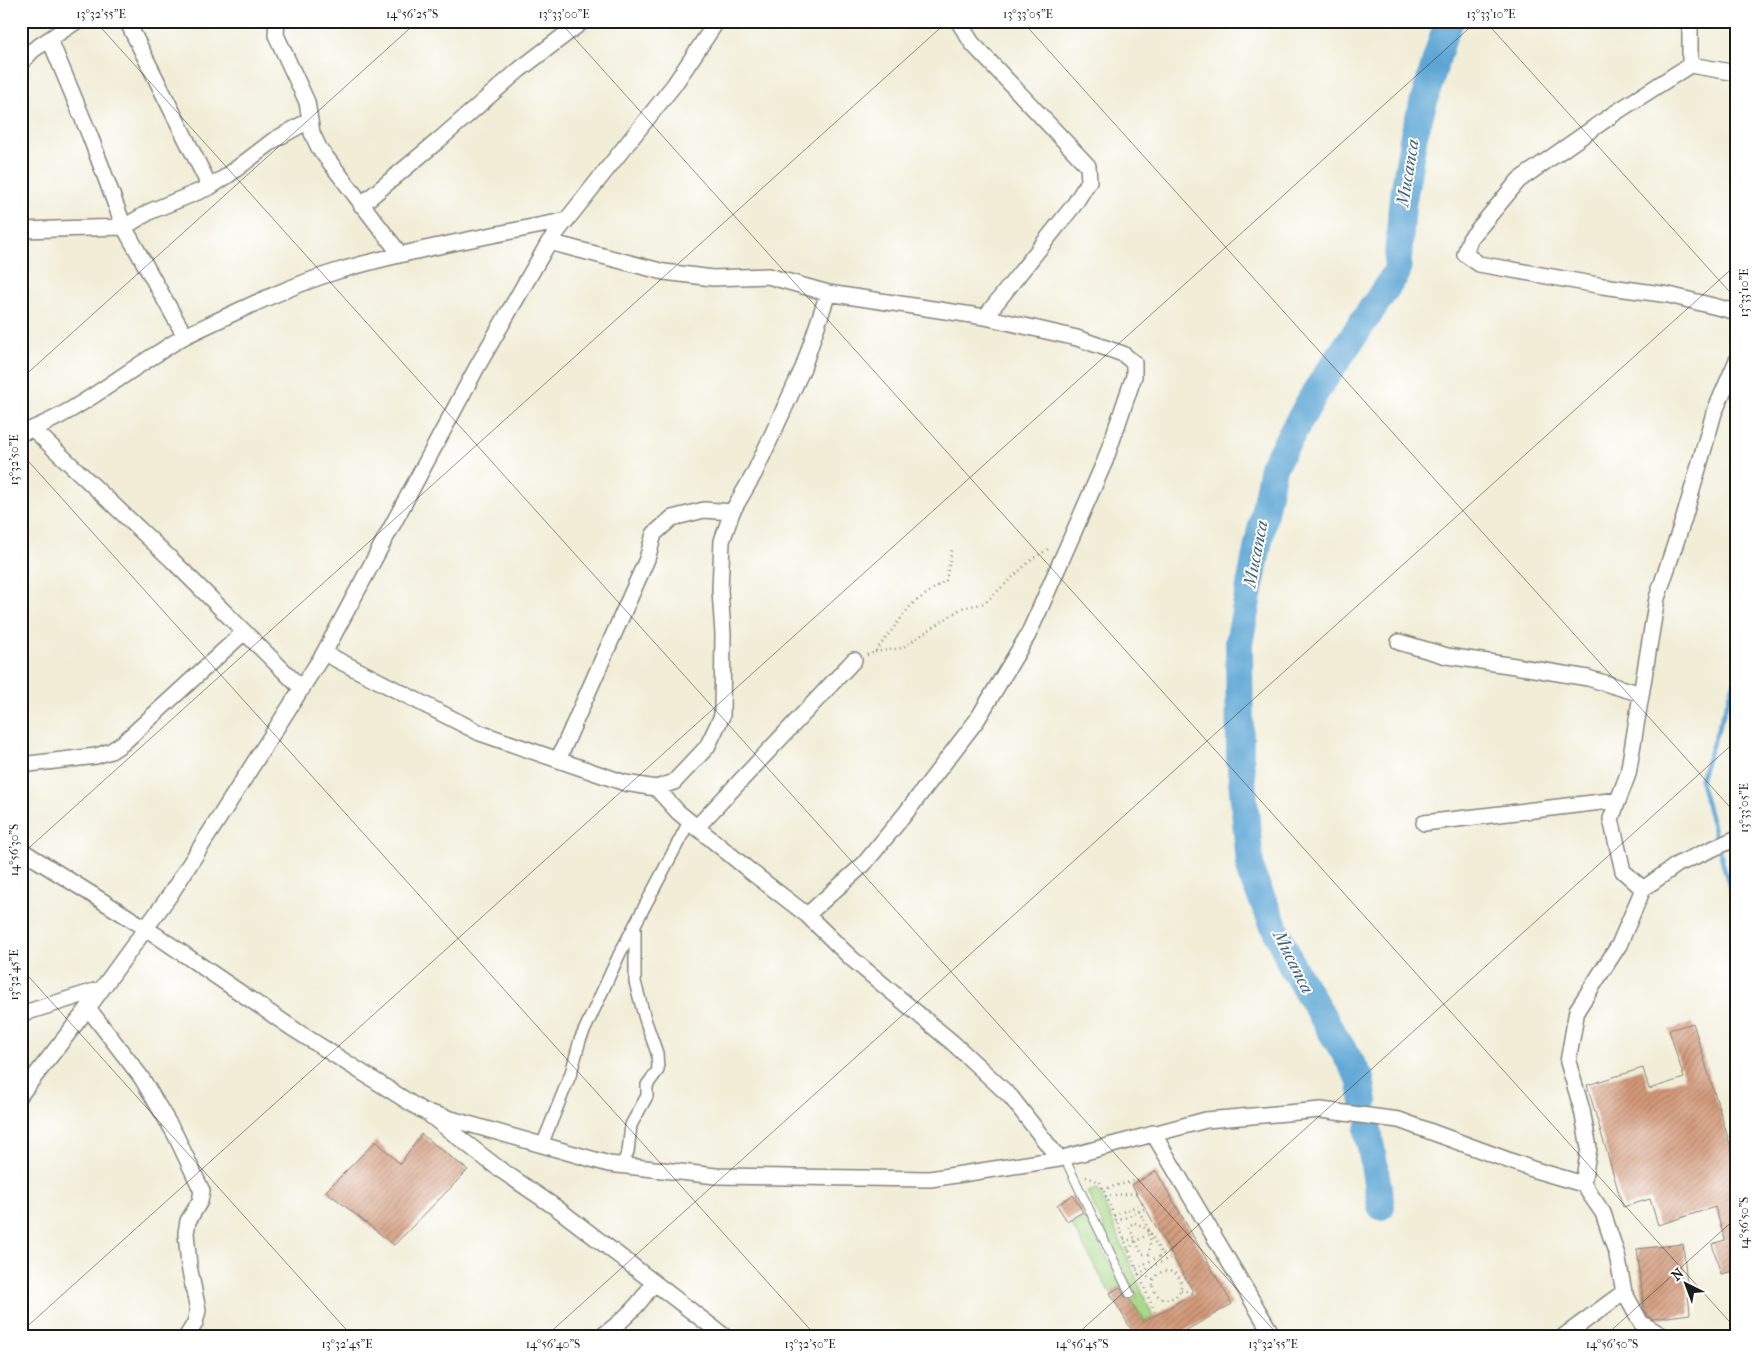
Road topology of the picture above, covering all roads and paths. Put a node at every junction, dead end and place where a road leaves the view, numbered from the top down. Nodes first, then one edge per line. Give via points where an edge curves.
1 (77, 21) edge
2 (127, 21) edge
3 (277, 21) edge
4 (583, 21) edge
5 (717, 21) edge
6 (958, 21) edge
7 (1687, 21) edge
8 (50, 40) junction
9 (21, 63) edge
10 (1690, 65) junction
11 (1737, 73) edge
12 (310, 120) junction
13 (210, 187) junction
14 (361, 205) junction
15 (567, 220) junction
16 (124, 227) junction
17 (21, 230) edge
18 (549, 242) junction
19 (400, 254) junction
20 (828, 293) junction
21 (1737, 312) edge
22 (985, 317) junction
23 (185, 336) junction
24 (1737, 360) edge
25 (27, 431) edge
26 (732, 512) junction
27 (1072, 536) junction
28 (952, 549) dead end
29 (243, 633) junction
30 (1399, 642) dead end
31 (875, 652) junction
32 (324, 653) junction
33 (854, 660) joint
34 (302, 689) junction
35 (1641, 694) junction
36 (558, 760) junction
37 (21, 765) edge
38 (656, 788) junction
39 (1618, 800) junction
40 (1424, 823) dead end
41 (693, 825) junction
42 (1737, 838) edge
43 (21, 850) edge
44 (1643, 889) junction
45 (807, 915) junction
46 (635, 926) junction
47 (146, 929) junction
48 (101, 989) junction
49 (88, 1008) junction
50 (21, 1014) edge
51 (21, 1094) edge
52 (424, 1111) junction
53 (1153, 1133) junction
54 (542, 1145) junction
55 (1065, 1162) junction
56 (621, 1166) junction
57 (1145, 1178) dead end
58 (1583, 1184) junction
59 (1103, 1189) junction
60 (1137, 1193) dead end
61 (1105, 1196) junction
62 (1143, 1203) dead end
63 (1146, 1208) dead end
64 (1139, 1211) junction
65 (1114, 1216) junction
66 (1116, 1222) junction
67 (1151, 1233) junction
68 (1124, 1239) junction
69 (1136, 1241) junction
70 (1128, 1250) junction
71 (1170, 1251) dead end
72 (1162, 1255) junction
73 (1173, 1256) dead end
74 (1136, 1268) junction
75 (1138, 1274) junction
76 (1154, 1279) junction
77 (653, 1283) junction
78 (1181, 1290) junction
79 (1624, 1292) junction
80 (1194, 1293) dead end
81 (1130, 1294) dead end
82 (1156, 1315) dead end
83 (187, 1336) edge
84 (602, 1336) edge
85 (724, 1336) edge
86 (1272, 1336) edge
87 (1564, 1336) edge
88 (1664, 1336) edge

1 - 8 street
2 - 13 street
3 - 12 street via 276,35 307,102
4 - 14 street via 519,70
5 - 15 street via 674,85
6 - 22 street via 972,43 1088,166 1089,181 1074,205
7 - 10 street via 1690,28
8 - 9 street via 33,50
8 - 16 street
10 - 11 street
10 - 21 street via 1615,112 1519,180 1470,239 1465,254 1479,264 1669,295
12 - 13 street via 274,140
12 - 14 street via 319,148
13 - 16 street via 151,211
14 - 19 street
15 - 18 street
15 - 19 street
16 - 17 street
16 - 23 street
18 - 20 street via 664,272 713,278 768,276
18 - 32 street via 477,367
19 - 23 street via 327,275
20 - 22 street
20 - 26 street via 803,368 754,474
22 - 27 street via 1077,338 1123,354 1134,363 1134,376 1105,460
23 - 25 street via 84,402
24 - 35 street via 1714,413 1657,598
25 - 29 street via 172,562
26 - 36 street via 704,510 672,518 654,534 647,559
26 - 38 street via 722,541 722,716 707,747 674,782
27 - 31 path via 1032,559 985,603 962,608 902,648
27 - 45 street via 1028,635 977,720 864,864
28 - 31 path via 946,580 912,604
29 - 34 street
29 - 37 street via 111,751 96,756
30 - 35 street via 1447,656 1588,678
31 - 33 path
32 - 34 street
32 - 36 street via 480,733
33 - 41 street
34 - 47 street
35 - 39 street via 1628,774
36 - 38 street
38 - 41 street
39 - 40 street
39 - 44 street via 1611,819 1623,871
41 - 45 street
41 - 46 street
42 - 44 street via 1678,864
43 - 47 street
44 - 58 street via 1619,945 1577,1010 1568,1062 1589,1148
45 - 55 street via 851,958 953,1043 1011,1097
46 - 54 street via 580,1040 572,1073
46 - 56 street via 635,982 658,1053 658,1070 647,1085 647,1096 630,1124 628,1152
47 - 48 street
47 - 52 street via 295,1030
48 - 49 street
48 - 50 street
49 - 51 street
49 - 83 street via 150,1093 175,1134 202,1191 186,1233 198,1310
52 - 54 street
52 - 77 street
53 - 55 street
53 - 58 street via 1206,1120 1321,1110 1398,1120
53 - 86 street
54 - 56 street
55 - 56 street via 930,1179 716,1176
55 - 59 path via 1100,1182
55 - 81 lane
57 - 59 path
58 - 79 street via 1603,1213 1617,1255
59 - 61 path
60 - 61 path
61 - 65 path
62 - 65 path
63 - 64 path
64 - 66 path
64 - 72 path
65 - 66 path
66 - 68 path
67 - 69 path
67 - 69 path via 1135,1223 1130,1225
67 - 69 path via 1149,1254 1142,1254
68 - 69 path
68 - 70 path
69 - 70 path
70 - 74 path
71 - 72 path
72 - 74 path
73 - 75 path
74 - 75 path
75 - 76 path
75 - 82 path
76 - 78 path via 1161,1272 1170,1270 1179,1276
76 - 78 path via 1153,1289 1162,1299 1172,1299
77 - 84 street via 620,1323
77 - 85 street
78 - 80 path
79 - 87 street
79 - 88 street via 1641,1323

